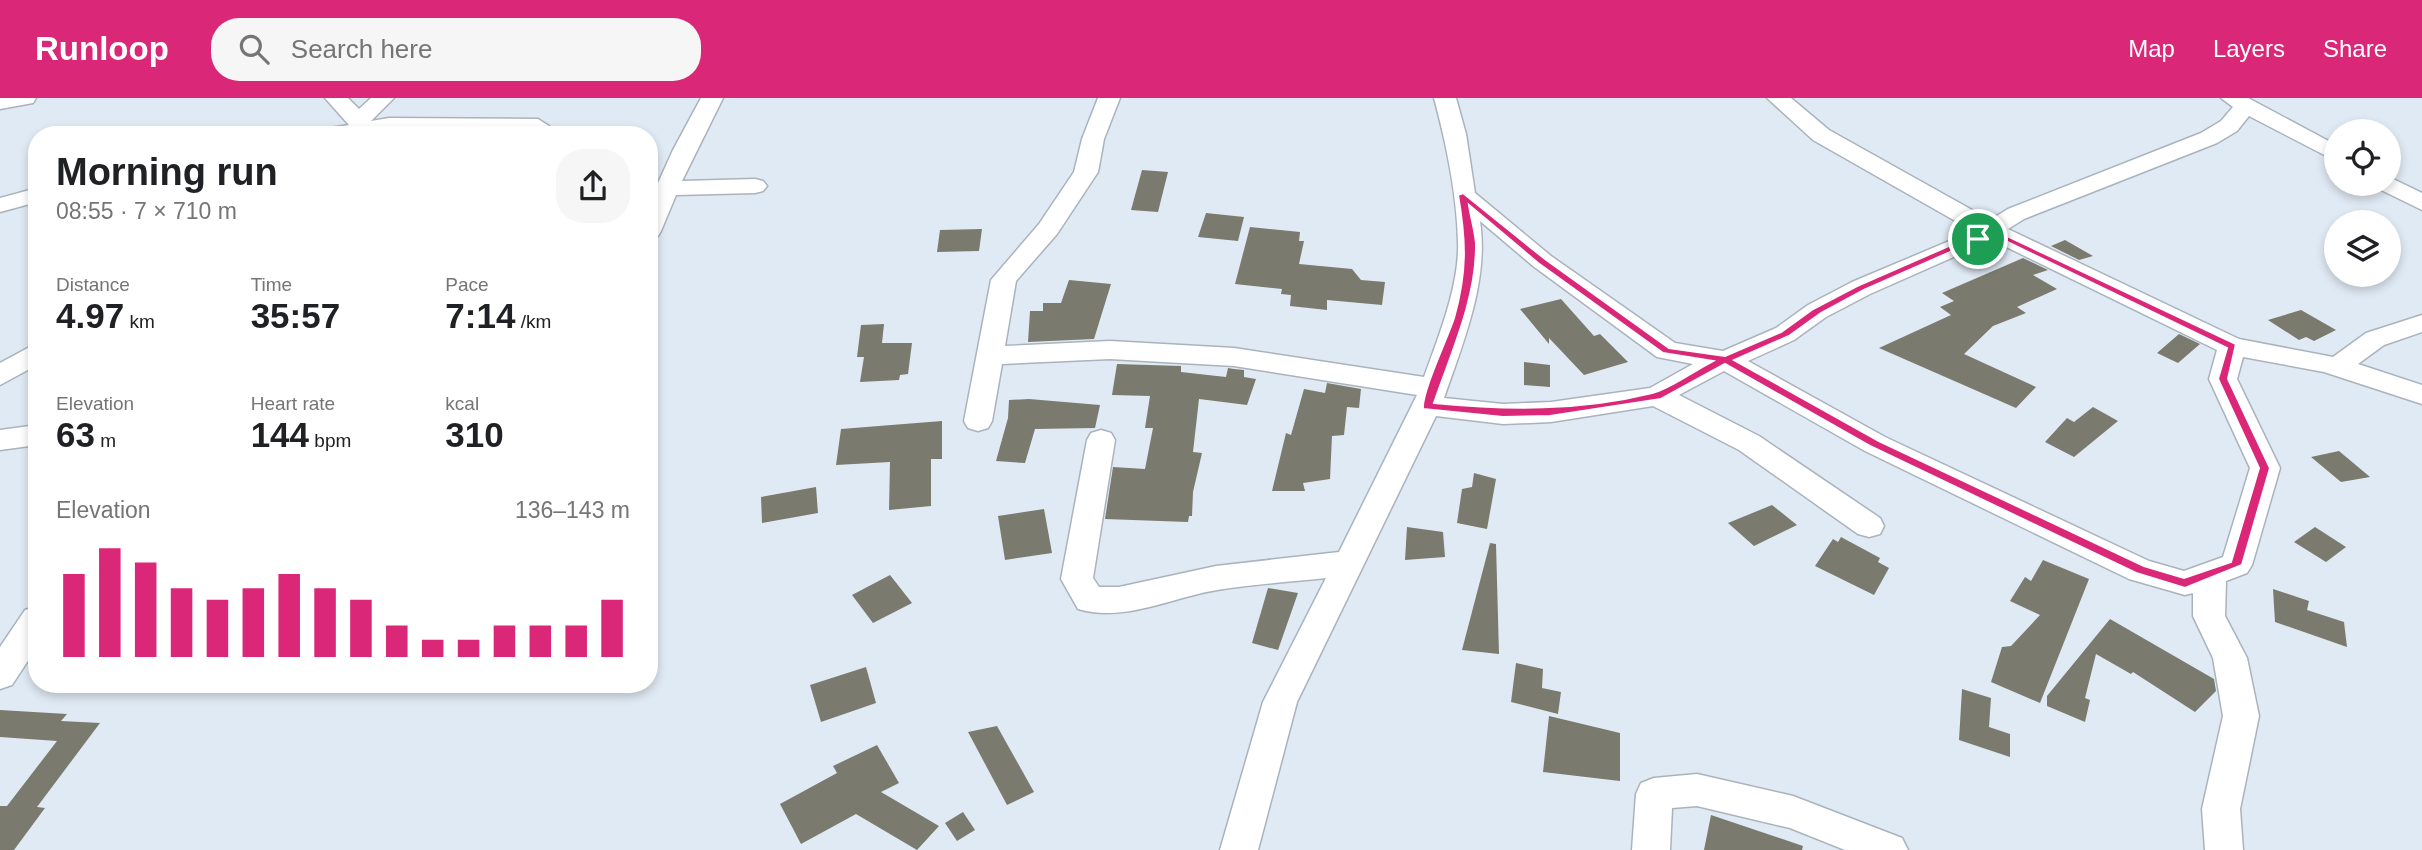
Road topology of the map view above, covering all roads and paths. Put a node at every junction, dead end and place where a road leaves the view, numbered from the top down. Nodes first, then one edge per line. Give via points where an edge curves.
1 (25, 98) edge
2 (336, 98) edge
3 (383, 98) edge
4 (712, 98) edge
5 (1109, 98) edge
6 (1445, 98) edge
7 (1778, 98) edge
8 (2239, 102) edge
9 (0, 103) edge
10 (317, 126) edge
11 (360, 126) edge
12 (363, 126) edge
13 (410, 126) edge
14 (538, 126) dead end
15 (2324, 148) edge
16 (755, 186) dead end
17 (667, 188) junction
18 (2401, 192) edge
19 (1463, 195) junction
20 (28, 197) edge
21 (2422, 203) edge
22 (0, 205) edge
23 (658, 210) edge
24 (1990, 230) junction
25 (2422, 323) edge
26 (2232, 346) junction
27 (988, 356) junction
28 (28, 358) edge
29 (1726, 360) junction
30 (2337, 367) junction
31 (0, 376) edge
32 (2422, 395) edge
33 (1657, 396) junction
34 (1431, 397) junction
35 (978, 421) dead end
36 (28, 436) edge
37 (0, 440) edge
38 (1101, 440) dead end
39 (1869, 526) dead end
40 (1350, 563) junction
41 (2210, 574) junction
42 (28, 633) edge
43 (0, 675) edge
44 (1239, 850) edge
45 (1651, 850) edge
46 (1889, 850) edge
47 (2224, 850) edge

1 - 9 street
2 - 10 street
2 - 11 street
3 - 12 street
4 - 17 street
5 - 27 street via 1086,172 1048,229 1004,280
6 - 19 street
7 - 24 street via 1821,135
8 - 15 street
8 - 24 street via 2229,126 2209,138 2016,214
13 - 14 street
16 - 17 street
17 - 23 street
18 - 21 street
19 - 29 street via 1542,261 1667,351
19 - 34 street via 1471,258 1459,317
20 - 22 street
24 - 26 street
24 - 29 street via 1899,270 1817,311 1785,334
25 - 30 street via 2375,339
26 - 30 street
26 - 41 street via 2223,379 2265,468 2236,565
27 - 34 street via 1110,351 1234,358
27 - 35 street
28 - 31 street
29 - 33 street
29 - 41 street via 1875,444 2140,570 2185,583
30 - 32 street
33 - 34 street via 1503,414
33 - 39 street via 1749,443
34 - 40 street
36 - 37 street
38 - 40 street via 1077,579 1090,600 1119,600 1216,578
40 - 44 street via 1280,702
41 - 47 street via 2208,616 2230,658 2241,716 2221,809
42 - 43 street
45 - 46 street via 1654,794 1697,790 1793,812

